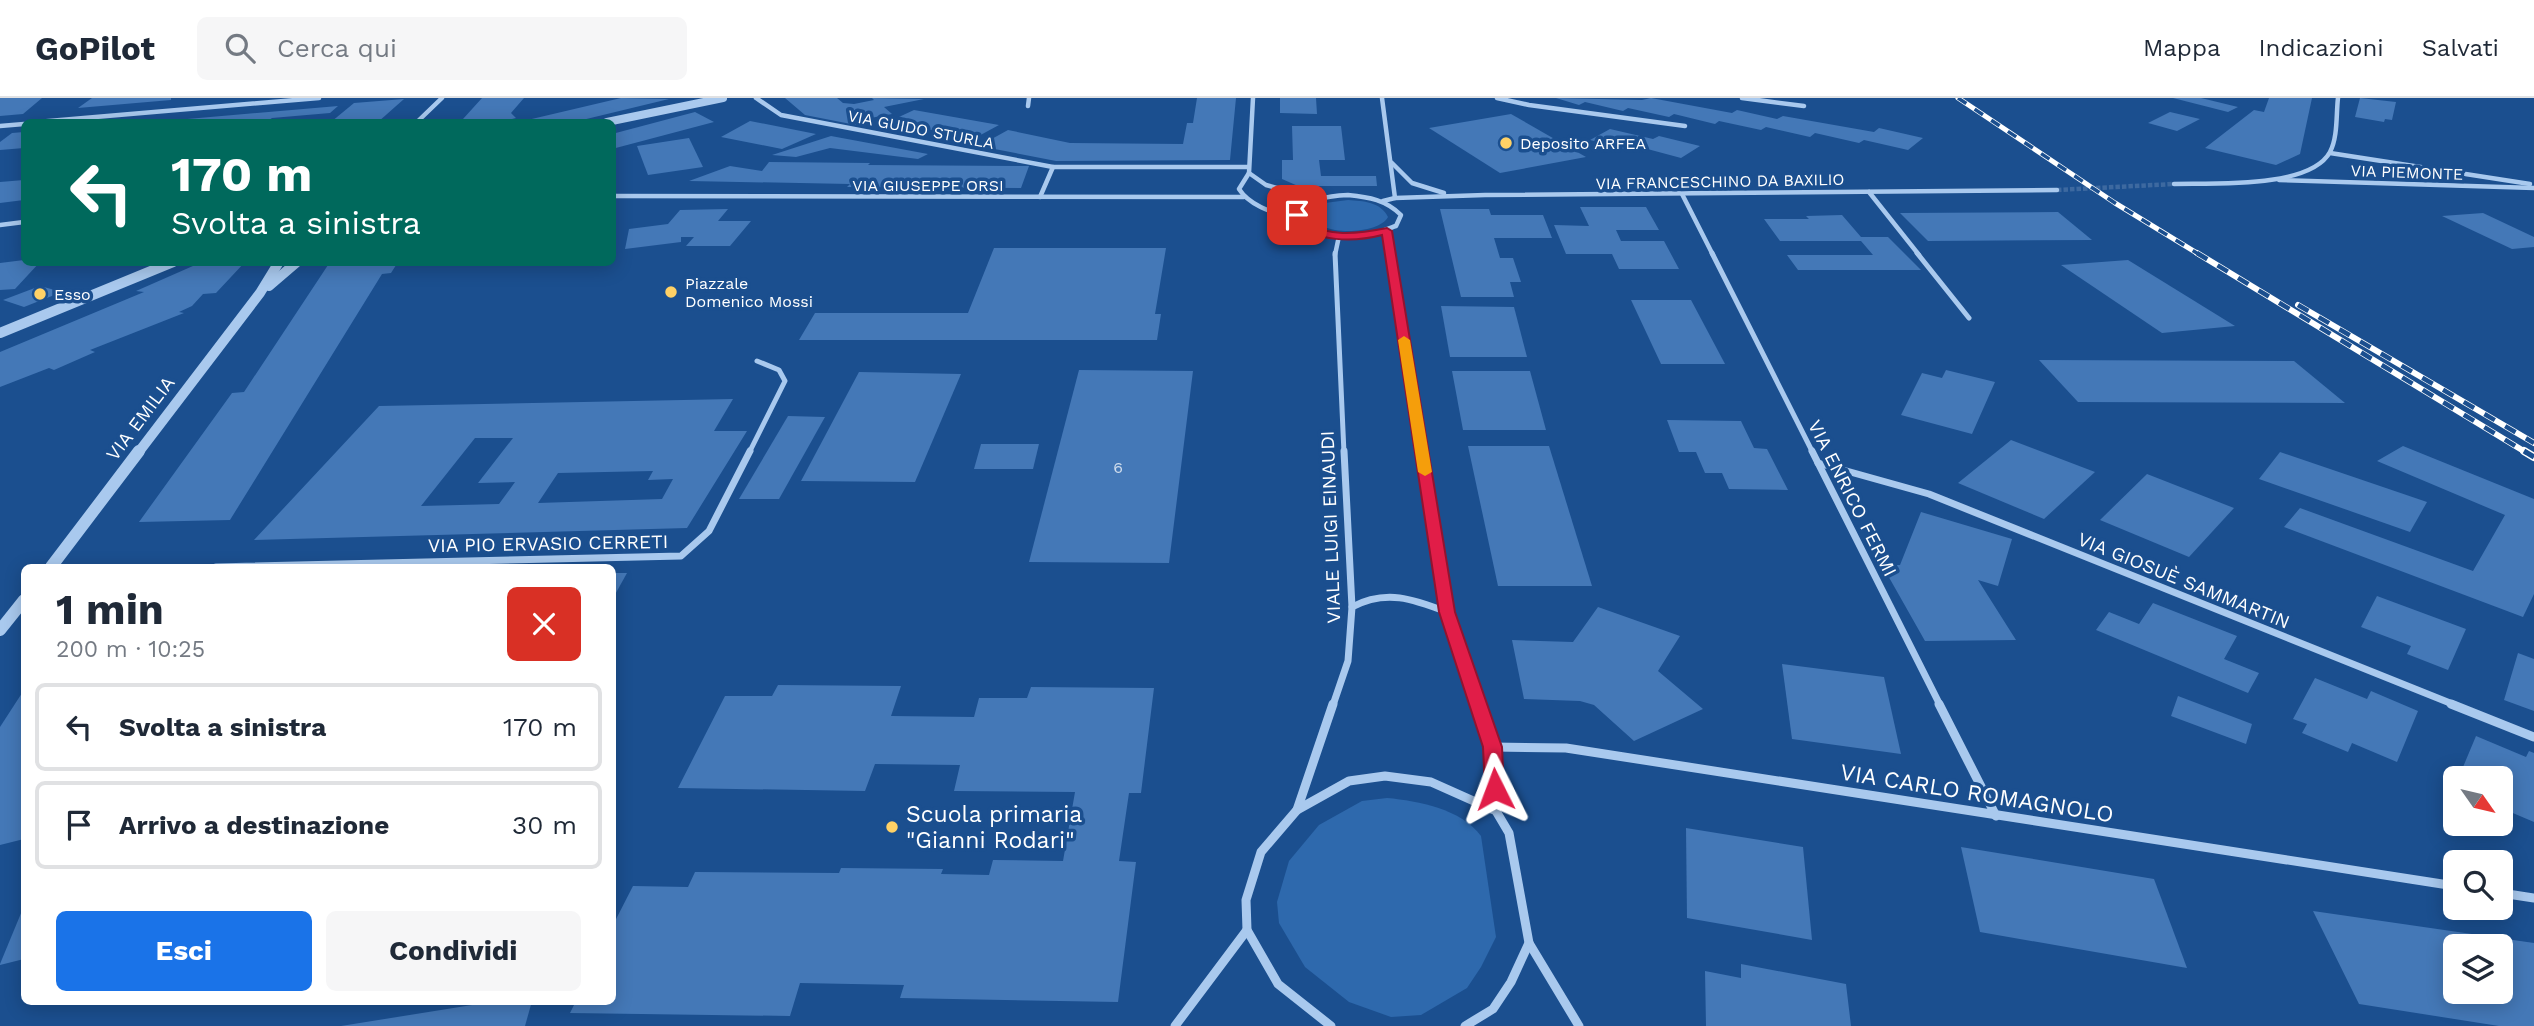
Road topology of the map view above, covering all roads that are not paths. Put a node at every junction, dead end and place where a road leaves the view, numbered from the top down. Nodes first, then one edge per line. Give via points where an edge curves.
1 (319, 98) edge
2 (442, 98) edge
3 (712, 98) edge
4 (723, 98) edge
5 (756, 98) edge
6 (1029, 98) edge
7 (1253, 98) edge
8 (1382, 98) edge
9 (1497, 98) edge
10 (1742, 98) edge
11 (2338, 98) edge
12 (690, 104) junction
13 (1028, 106) dead end
14 (1804, 106) dead end
15 (651, 113) junction
16 (72, 119) edge
17 (420, 119) edge
18 (616, 120) edge
19 (616, 122) edge
20 (21, 124) edge
21 (9, 125) junction
22 (0, 126) edge
23 (1685, 126) dead end
24 (0, 132) edge
25 (2330, 153) junction
26 (1392, 163) junction
27 (1053, 166) junction
28 (1249, 170) junction
29 (2278, 180) junction
30 (2174, 184) tunnel mouth
31 (2534, 186) edge
32 (2057, 190) tunnel mouth
33 (1869, 192) junction
34 (1682, 194) junction
35 (616, 196) edge
36 (1454, 196) junction
37 (1040, 197) junction
38 (1244, 197) junction
39 (1395, 198) junction
40 (1317, 199) junction
41 (1384, 201) junction
42 (1299, 221) junction
43 (21, 222) edge
44 (0, 225) edge
45 (1387, 231) junction
46 (1339, 236) junction
47 (163, 266) edge
48 (277, 266) edge
49 (292, 266) edge
50 (260, 293) junction
51 (1969, 318) dead end
52 (0, 333) edge
53 (757, 361) dead end
54 (1818, 463) junction
55 (53, 564) edge
56 (343, 564) edge
57 (21, 604) edge
58 (1352, 607) junction
59 (1447, 612) junction
60 (0, 630) edge
61 (2534, 737) edge
62 (1492, 747) junction
63 (1297, 810) junction
64 (1496, 811) junction
65 (1996, 816) junction
66 (2443, 884) edge
67 (2513, 895) edge
68 (2534, 898) edge
69 (1247, 930) junction
70 (1529, 943) junction
71 (1175, 1026) edge
72 (1331, 1026) edge
73 (1465, 1026) edge
74 (1579, 1026) edge

1 - 16 street
2 - 17 street
3 - 12 street
4 - 12 street
5 - 27 street, VIA GUIDO STURLA via 781,114
6 - 13 street
7 - 28 street
8 - 26 street
9 - 23 street
10 - 14 street
11 - 25 street
12 - 15 street
15 - 18 street
15 - 19 street
20 - 21 street
21 - 22 street
21 - 24 street
25 - 29 street via 2320,165
25 - 31 street, VIA PIEMONTE
26 - 36 street via 1412,183
26 - 39 street
27 - 28 street, VIA GUIDO STURLA
27 - 37 street
28 - 38 street via 1239,189
28 - 40 street via 1266,185
29 - 30 street
29 - 31 street, VIA PIEMONTE
32 - 33 street, VIA FRANCESCHINO DA BAXILIO
33 - 34 street, VIA FRANCESCHINO DA BAXILIO
33 - 51 street
34 - 36 street, VIA FRANCESCHINO DA BAXILIO
34 - 54 street, VIA ENRICO FERMI
35 - 37 street, VIA GIUSEPPE ORSI
36 - 39 street, VIA FRANCESCHINO DA BAXILIO
37 - 38 street, VIA GIUSEPPE ORSI
38 - 42 street
39 - 41 street, VIA FRANCESCHINO DA BAXILIO
40 - 41 street via 1350,195
40 - 42 street via 1300,209
41 - 45 street via 1401,215
42 - 46 street
43 - 44 street
45 - 46 street
45 - 59 street
46 - 58 street, VIALE LUIGI EINAUDI via 1334,258
47 - 52 street
48 - 50 street, VIA EMILIA
49 - 50 street, VIA EMILIA
50 - 55 street, VIA EMILIA
53 - 56 street, VIA PIO ERVASIO CERRETI via 779,370 785,381 709,531 681,556
54 - 61 street, VIA GIOSUÈ SAMMARTIN via 1929,494
54 - 65 street, VIA ENRICO FERMI
57 - 60 street
58 - 59 street via 1366,598 1400,594
58 - 63 street, VIALE LUIGI EINAUDI via 1348,661
59 - 62 street
62 - 64 street
62 - 65 street, VIA CARLO ROMAGNOLO via 1566,748
63 - 64 street via 1349,781 1385,776 1431,782
63 - 69 street via 1261,852 1246,900
64 - 70 street via 1509,832
65 - 66 street, VIA CARLO ROMAGNOLO
67 - 68 street
69 - 71 street
69 - 72 street via 1278,984
70 - 73 street via 1493,1009
70 - 74 street

